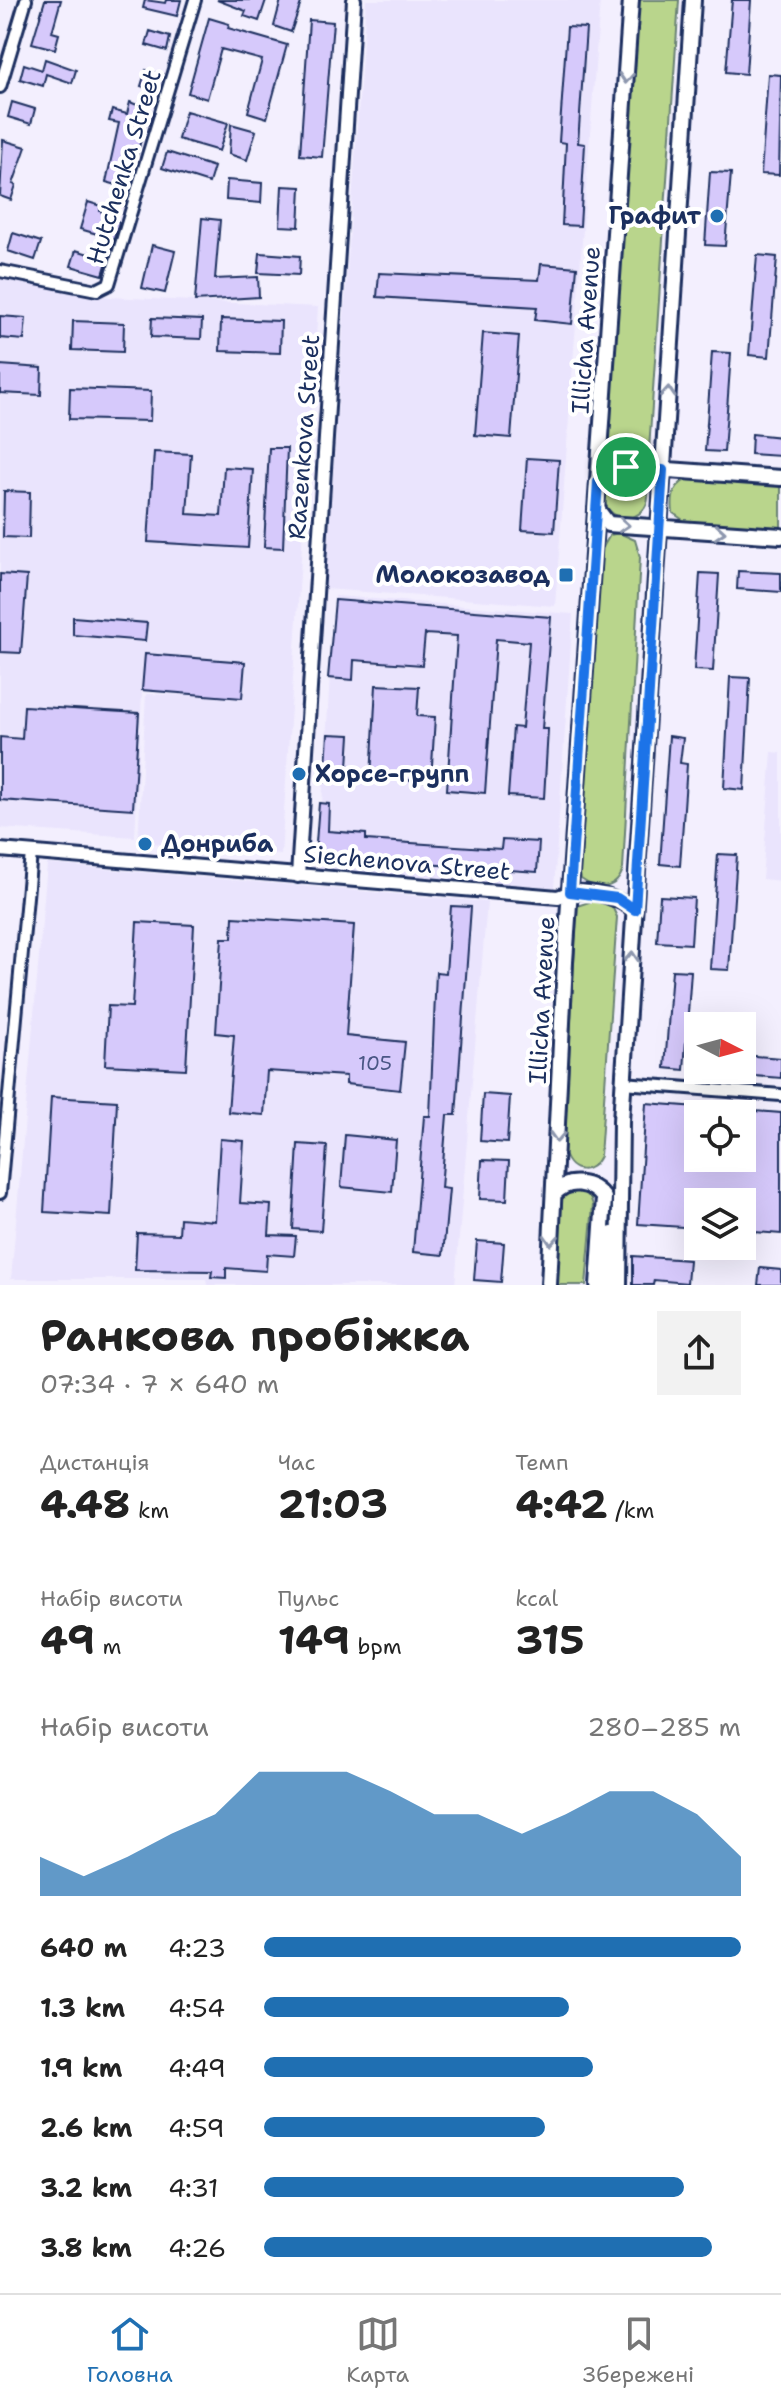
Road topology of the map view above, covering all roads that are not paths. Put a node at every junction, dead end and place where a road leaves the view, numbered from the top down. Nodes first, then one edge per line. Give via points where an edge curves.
1 (26, 0) edge
2 (195, 0) edge
3 (354, 0) edge
4 (631, 0) edge
5 (693, 0) edge
6 (0, 87) edge
7 (0, 271) edge
8 (663, 470) junction
9 (781, 478) edge
10 (598, 482) junction
11 (596, 508) junction
12 (660, 528) junction
13 (781, 536) edge
14 (1, 852) edge
15 (31, 853) junction
16 (298, 876) junction
17 (570, 892) junction
18 (635, 910) junction
19 (623, 1083) junction
20 (781, 1095) edge
21 (621, 1121) junction
22 (0, 1193) edge
23 (554, 1194) junction
24 (549, 1285) edge
25 (598, 1285) edge
26 (608, 1285) edge
27 (619, 1285) edge

1 - 6 street
2 - 7 street, Hutchenka Street via 109,284 97,290
3 - 16 street, Razenkova Street
4 -> 10 main road, Illicha Avenue
8 -> 5 main road
8 - 9 main road
8 - 10 main road via 613,466
8 - 12 main road
10 - 11 main road, Illicha Avenue
11 -> 12 main road via 608,524
11 - 17 main road, Illicha Avenue
12 -> 13 main road
12 - 18 main road
14 - 15 street, Siechenova Street
15 - 16 street, Siechenova Street
15 - 22 street
16 - 17 street, Siechenova Street via 558,897
17 - 18 street, Siechenova Street via 607,896
17 -> 23 main road, Illicha Avenue
19 -> 18 main road
19 - 20 street
19 - 21 main road
21 - 26 main road
21 - 27 main road
23 -> 24 main road, Illicha Avenue
23 - 25 main road via 565,1185 579,1184 604,1198

